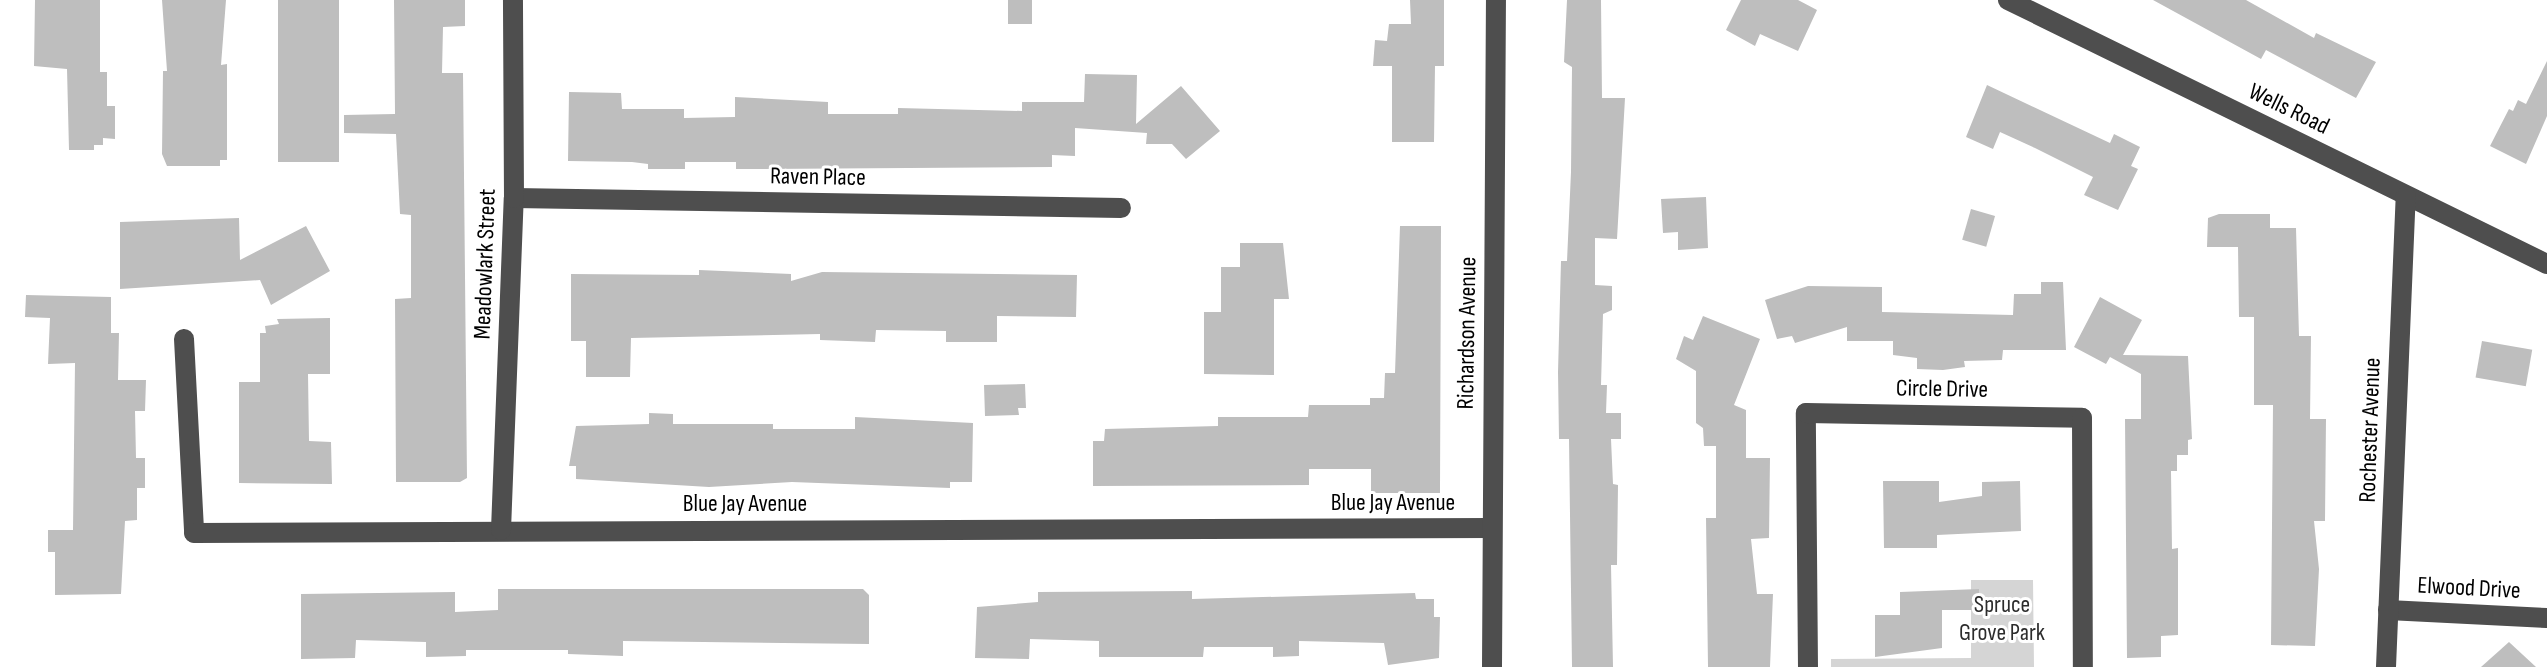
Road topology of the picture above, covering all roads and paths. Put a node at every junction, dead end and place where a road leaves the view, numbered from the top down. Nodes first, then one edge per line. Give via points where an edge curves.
1 (513, 0) edge
2 (1496, 0) edge
3 (2008, 0) edge
4 (2406, 196) junction
5 (514, 198) junction
6 (1121, 208) dead end
7 (2547, 264) edge
8 (184, 339) dead end
9 (1491, 528) junction
10 (501, 530) junction
11 (2388, 610) junction
12 (2547, 618) edge
13 (1492, 667) edge
14 (1808, 667) edge
15 (2083, 667) edge
16 (2386, 667) edge

1 - 5 street, Meadowlark Street
2 - 9 street, Richardson Avenue
3 - 4 street, Wells Road
4 - 7 street, Wells Road
4 - 11 street, Rochester Avenue
5 - 6 street, Raven Place
5 - 10 street, Meadowlark Street
8 - 10 street, Blue Jay Avenue via 194,533
9 - 10 street, Blue Jay Avenue
9 - 13 street, Richardson Avenue
11 - 12 street, Elwood Drive
11 - 16 street, Rochester Avenue
14 - 15 street, Circle Drive via 1806,413 2082,418

